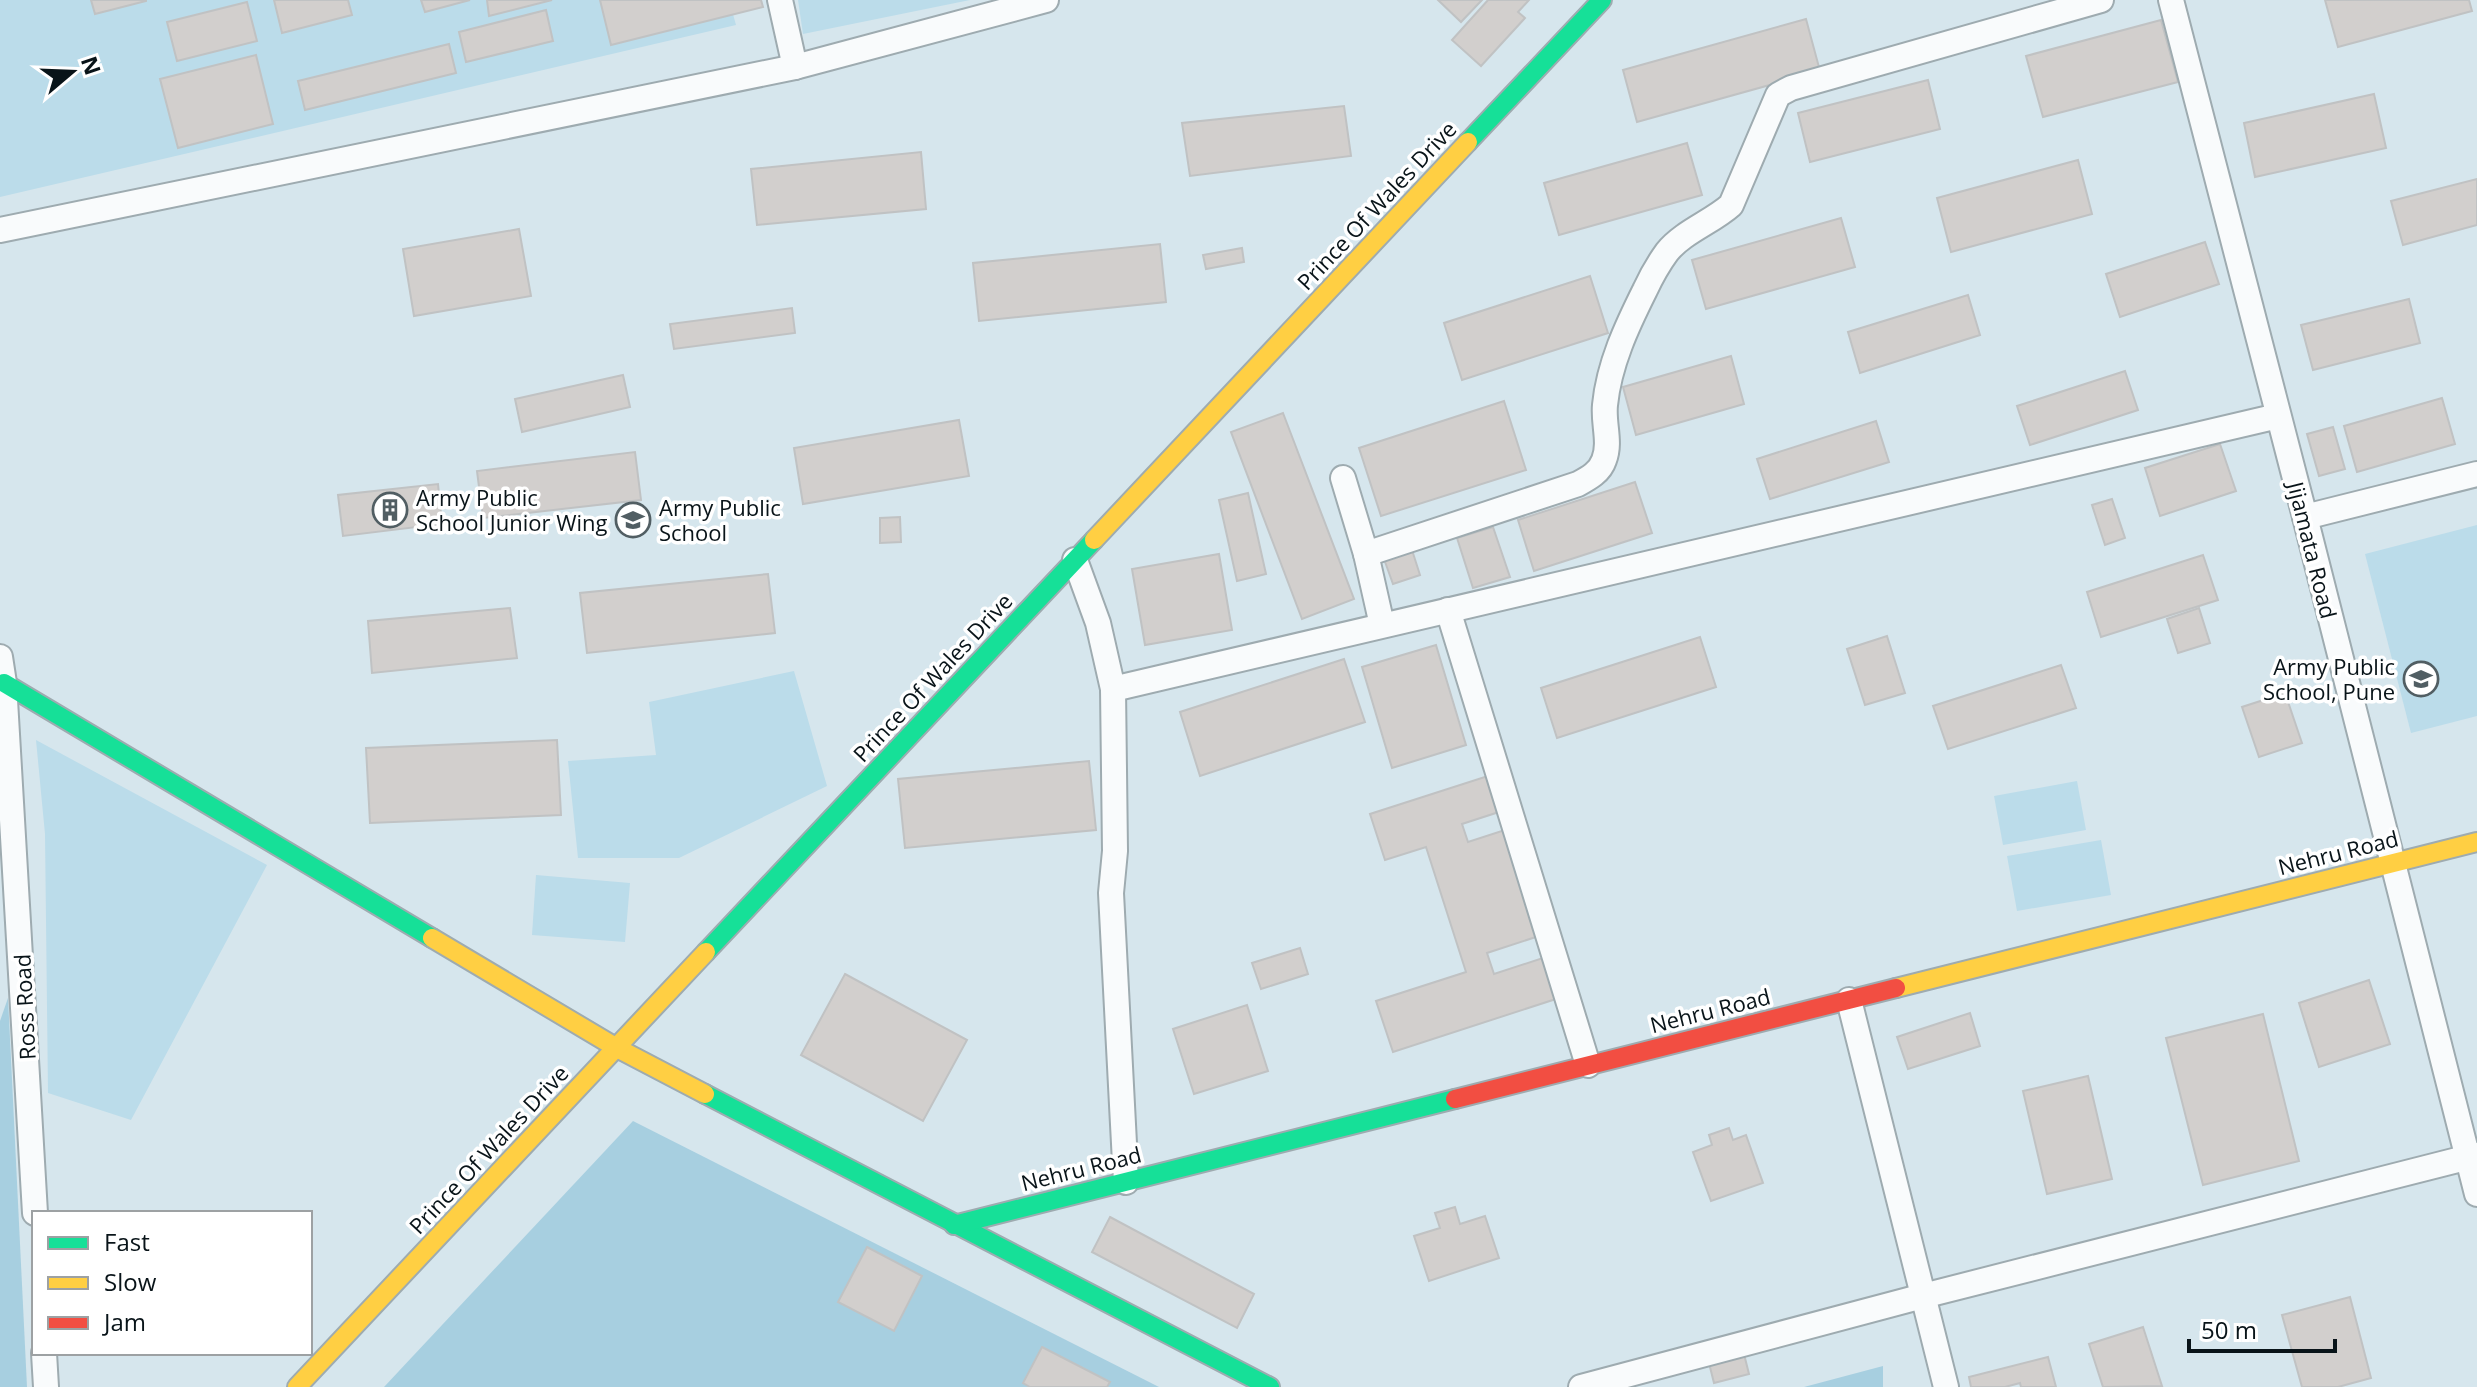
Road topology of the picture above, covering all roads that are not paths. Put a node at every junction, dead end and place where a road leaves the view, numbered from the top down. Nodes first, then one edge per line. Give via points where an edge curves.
1 (780, 0) edge
2 (1046, 0) edge
3 (1602, 0) edge
4 (2101, 0) edge
5 (2171, 0) edge
6 (795, 67) junction
7 (0, 230) edge
8 (2278, 416) junction
9 (2477, 474) edge
10 (1343, 478) dead end
11 (2305, 517) junction
12 (1366, 554) junction
13 (1075, 560) junction
14 (1448, 610) junction
15 (1382, 625) junction
16 (0, 657) edge
17 (4, 683) junction
18 (1113, 689) junction
19 (2477, 842) edge
20 (2392, 863) junction
21 (1849, 1000) junction
22 (617, 1048) junction
23 (1588, 1065) junction
24 (2472, 1157) edge
25 (1126, 1182) junction
26 (2477, 1194) edge
27 (35, 1211) edge
28 (954, 1225) junction
29 (1923, 1296) junction
30 (44, 1355) edge
31 (317, 1378) edge
32 (46, 1387) edge
33 (297, 1387) edge
34 (1270, 1387) edge
35 (1581, 1387) edge
36 (1946, 1387) edge

1 - 6 street
2 - 6 street
3 - 13 street, Prince Of Wales Drive
4 - 12 street via 1778,95 1731,205 1668,251 1646,287 1609,379 1604,409 1608,448 1592,477
5 - 8 street, Jijamata Road
6 - 7 street
8 - 11 street, Jijamata Road
8 - 14 street
9 - 11 street
10 - 12 street
11 - 20 street, Jijamata Road
12 - 15 street
13 - 18 street via 1098,623
13 - 22 street, Prince Of Wales Drive
14 - 15 street
14 - 23 street
15 - 18 street
16 - 17 street, Ross Road
17 - 22 street
17 - 27 street, Ross Road
18 - 25 street via 1111,893
19 - 20 street, Nehru Road
20 - 21 street, Nehru Road
20 - 24 street, Jijamata Road
21 - 23 street, Nehru Road
21 - 29 street
22 - 28 street
22 - 31 street, Prince Of Wales Drive
23 - 25 street, Nehru Road
24 - 26 street, Jijamata Road
24 - 29 street
25 - 28 street, Nehru Road
28 - 34 street
29 - 35 street
29 - 36 street
30 - 32 street
31 - 33 street, Prince Of Wales Drive

